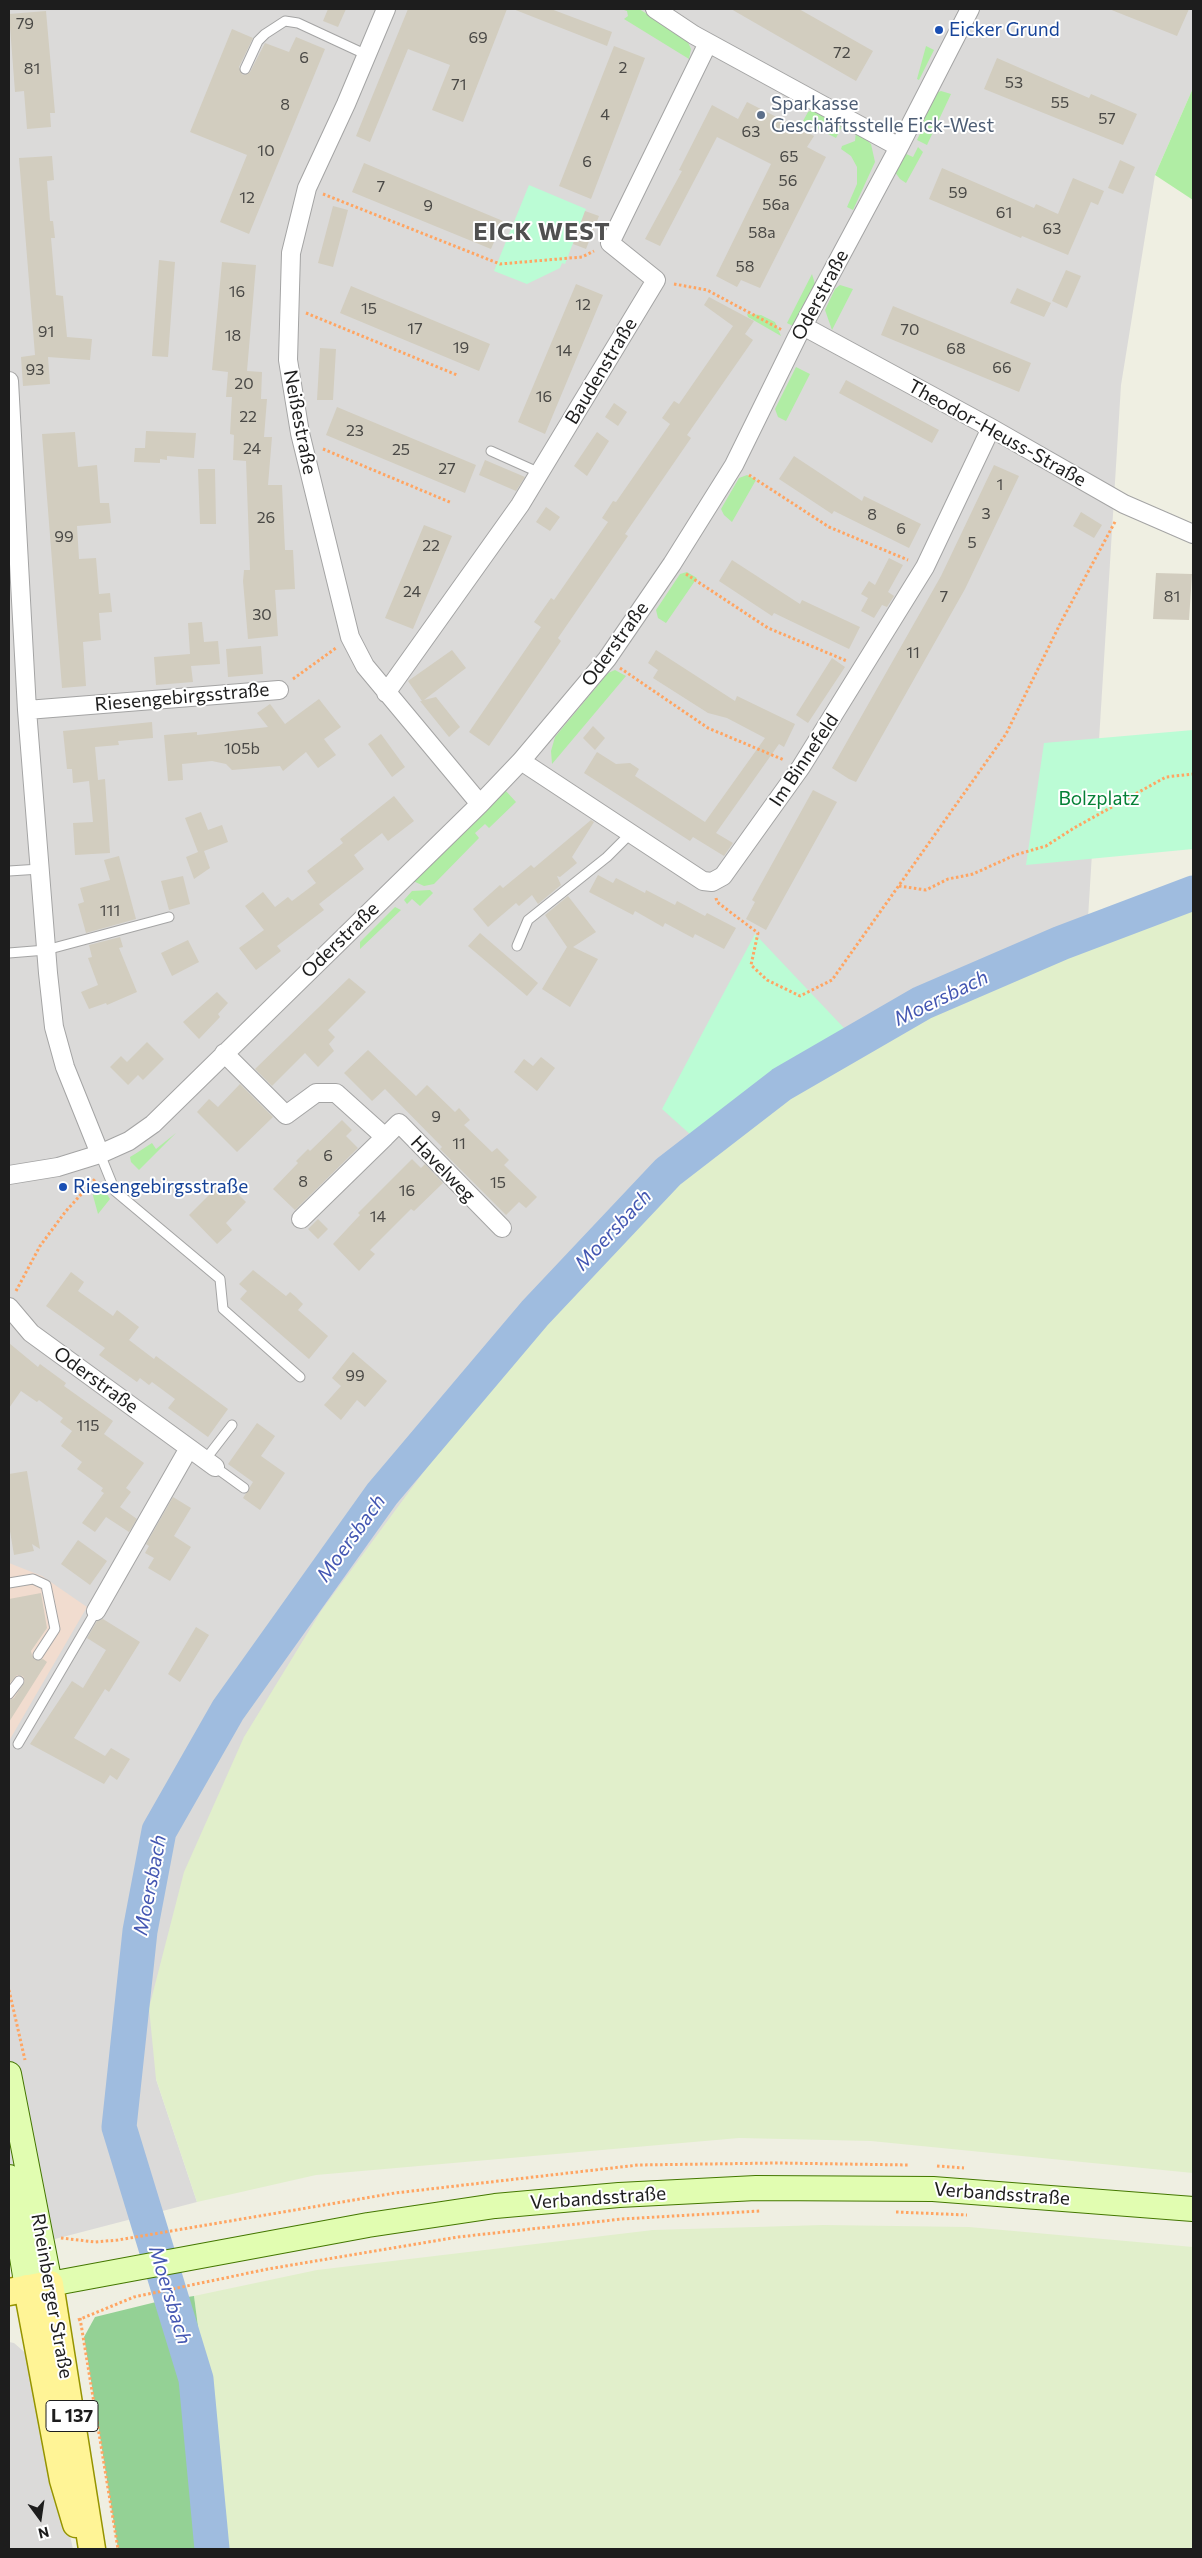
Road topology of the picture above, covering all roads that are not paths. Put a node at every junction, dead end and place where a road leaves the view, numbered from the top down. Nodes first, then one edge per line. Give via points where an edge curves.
1 (386, 9) edge
2 (655, 9) edge
3 (970, 9) edge
4 (708, 43) junction
5 (367, 55) junction
6 (245, 68) dead end
7 (900, 147) junction
8 (803, 326) junction
9 (9, 381) edge
10 (991, 428) junction
11 (491, 451) dead end
12 (540, 472) junction
13 (1193, 534) edge
14 (279, 690) road end
15 (386, 693) junction
16 (27, 710) junction
17 (521, 761) junction
18 (480, 804) junction
19 (631, 833) junction
20 (40, 869) junction
21 (9, 871) edge
22 (169, 917) dead end
23 (517, 946) dead end
24 (46, 950) junction
25 (9, 953) edge
26 (224, 1053) junction
27 (385, 1136) junction
28 (100, 1154) junction
29 (9, 1174) edge
30 (300, 1219) dead end
31 (502, 1228) dead end
32 (12, 1300) edge
33 (300, 1377) dead end
34 (232, 1425) dead end
35 (189, 1448) junction
36 (210, 1464) junction
37 (244, 1488) dead end
38 (9, 1583) edge
39 (96, 1611) joint
40 (38, 1655) dead end
41 (19, 1681) dead end
42 (9, 1694) edge
43 (18, 1744) dead end
44 (9, 2074) edge
45 (9, 2177) edge
46 (1193, 2209) edge
47 (28, 2288) edge
48 (83, 2549) edge
49 (92, 2549) edge

1 - 5 street, Neißestraße
2 - 4 street
3 - 7 street, Oderstraße
4 - 7 street
4 - 12 street, Baudenstraße via 610,243 656,280
5 - 6 lane via 298,23 284,21 258,41
5 - 15 street, Neißestraße via 307,188 291,253 288,360 302,441 350,637 365,666
7 - 8 street, Oderstraße
8 - 10 street, Theodor-Heuss-Straße
8 - 17 street, Oderstraße via 734,465 672,564 607,659
9 - 16 street
10 - 13 street, Theodor-Heuss-Straße via 1124,504
10 - 19 street, Im Binnefeld via 925,567 801,767 723,876 712,882 703,880
11 - 12 lane
12 - 15 street, Baudenstraße
14 - 16 street, Riesengebirgsstraße
15 - 18 street, Neißestraße
16 - 20 street
17 - 18 street, Oderstraße
17 - 19 street
18 - 26 street, Oderstraße
19 - 23 lane via 607,857 528,920
20 - 21 lane
20 - 24 street
22 - 24 lane
24 - 25 lane
24 - 28 street via 54,1027 65,1067
26 - 27 street, Havelweg via 286,1115 316,1093 336,1092
26 - 28 street, Oderstraße via 153,1124 129,1141
27 - 30 street, Havelweg
27 - 31 street, Havelweg via 399,1123
28 - 29 street, Oderstraße via 58,1167
28 - 33 lane via 115,1191 220,1279 223,1310
32 - 35 street, Oderstraße via 31,1333
34 - 36 lane
35 - 36 street, Oderstraße
35 - 39 street
36 - 37 lane
38 - 40 lane via 33,1579 46,1585 55,1629
39 - 43 lane
41 - 42 lane
44 - 47 main road, Rheinberger Straße / L 137 via 43,2242
45 - 47 main road, Rheinberger Straße / L 137
46 - 47 main road, Verbandsstraße via 933,2189 756,2188 639,2194 485,2208 368,2225
47 - 48 main road, Rheinberger Straße / L 137 via 63,2480
47 - 49 main road, Rheinberger Straße / L 137

